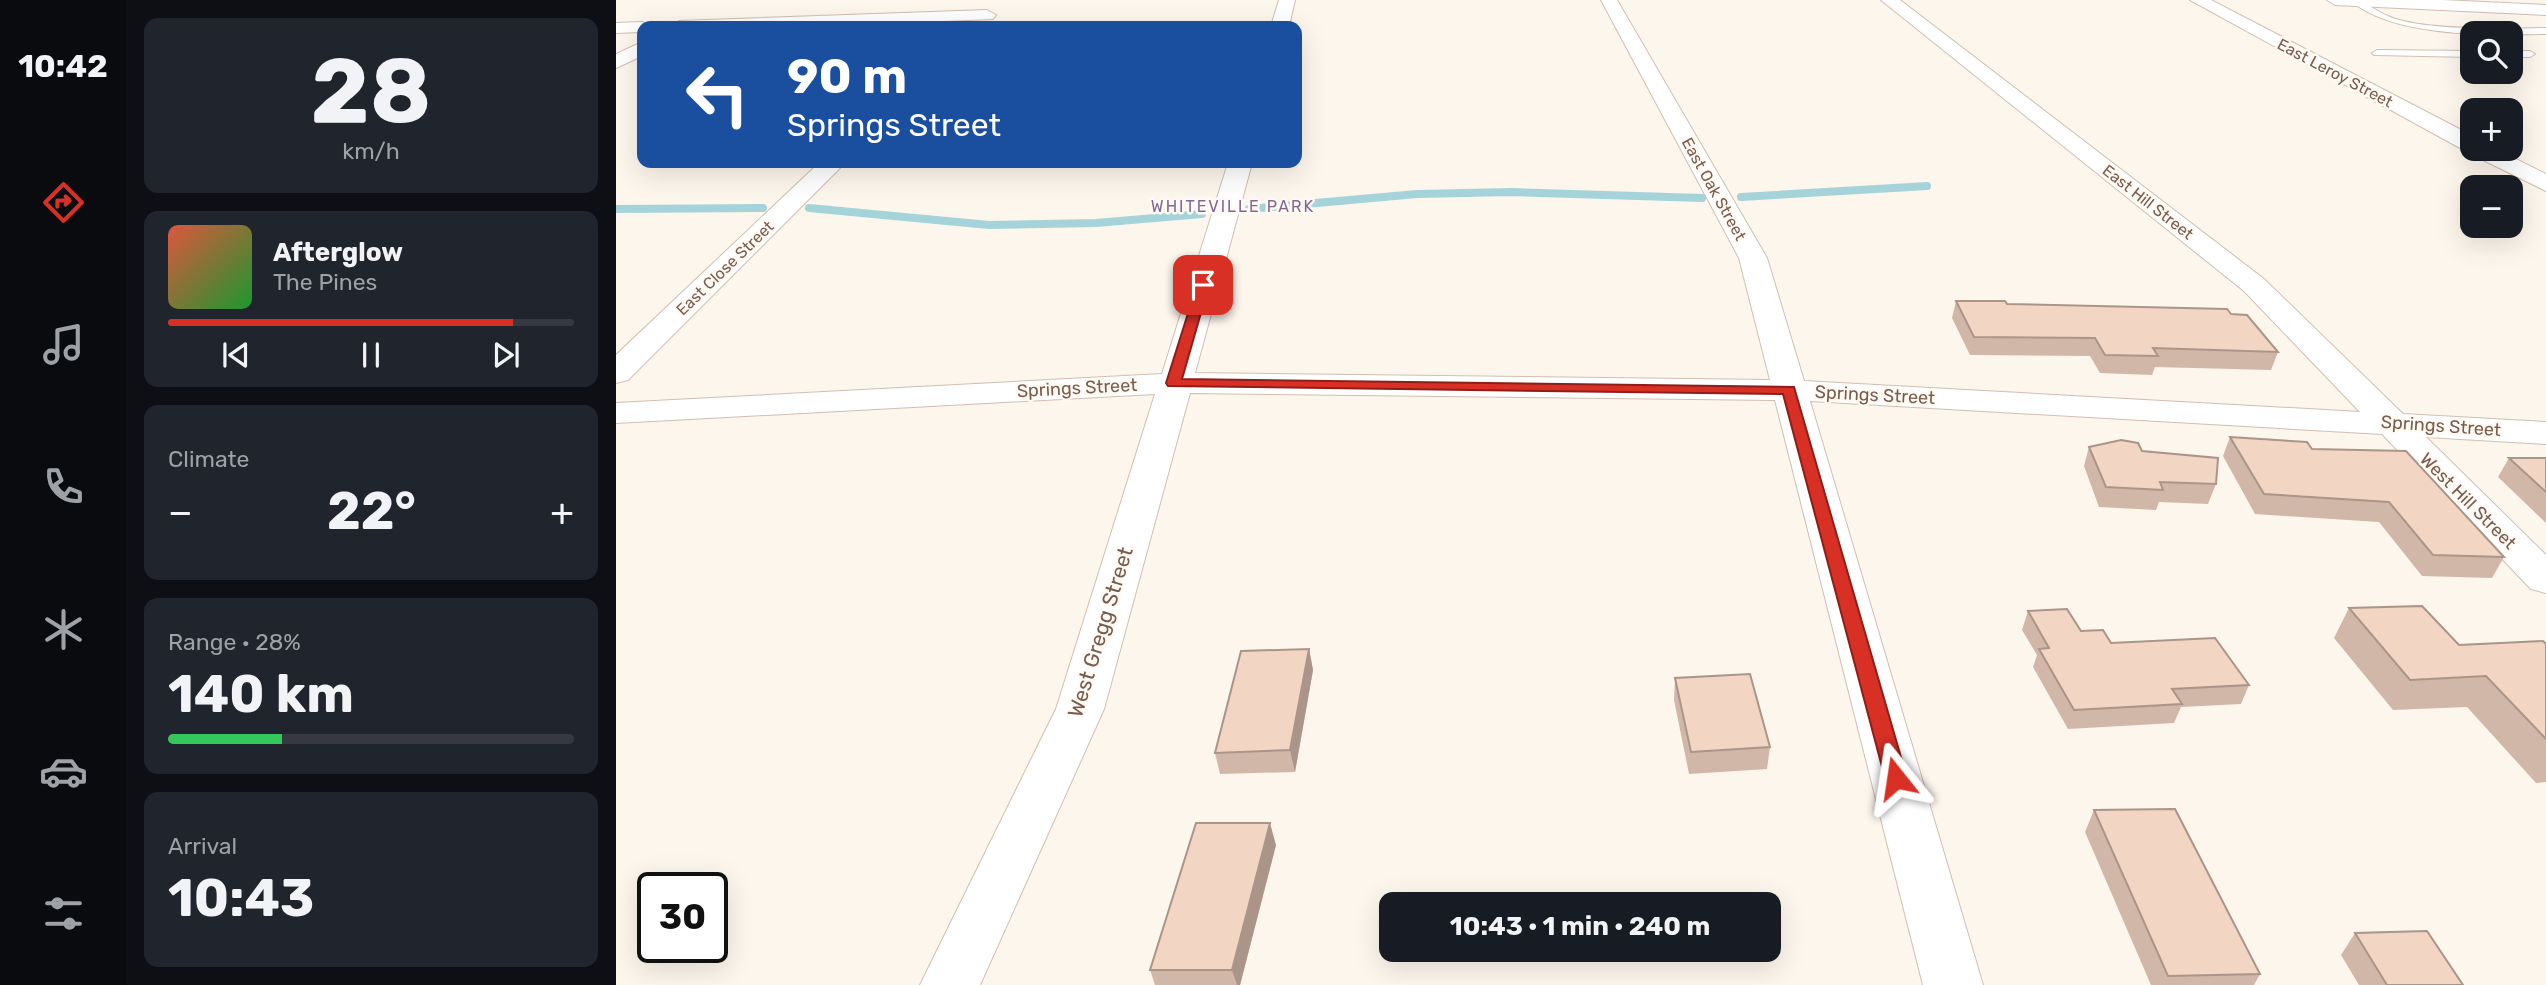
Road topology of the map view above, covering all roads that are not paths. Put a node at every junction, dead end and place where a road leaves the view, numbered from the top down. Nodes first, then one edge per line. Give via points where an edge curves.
1 (1287, 0) edge
2 (1609, 0) edge
3 (1889, 0) edge
4 (2198, 0) edge
5 (2335, 0) edge
6 (2355, 1) edge
7 (1005, 3) dead end
8 (2546, 10) edge
9 (980, 21) edge
10 (1281, 21) edge
11 (637, 27) edge
12 (616, 28) edge
13 (2460, 29) edge
14 (2546, 31) edge
15 (2523, 32) edge
16 (2459, 42) dead end
17 (2460, 49) edge
18 (637, 51) edge
19 (2377, 53) dead end
20 (2460, 54) edge
21 (2523, 54) edge
22 (2530, 54) dead end
23 (616, 62) edge
24 (2460, 138) edge
25 (2502, 161) edge
26 (828, 168) edge
27 (1238, 168) edge
28 (2546, 184) edge
29 (616, 373) edge
30 (1173, 383) junction
31 (1789, 390) junction
32 (616, 413) edge
33 (2390, 423) junction
34 (2546, 433) edge
35 (2546, 579) edge
36 (950, 985) edge
37 (1953, 985) edge

1 - 10 street
2 - 31 street, East Oak Street via 1753,258
3 - 33 street, East Hill Street via 2254,285
4 - 24 street, East Leroy Street
5 - 6 street
6 - 8 street
6 - 13 lane via 2386,19
7 - 9 street
11 - 12 street
14 - 15 lane
16 - 17 lane
18 - 23 street
19 - 20 lane
21 - 22 lane
25 - 28 street
26 - 29 street, East Close Street
27 - 30 street, West Gregg Street
30 - 31 street, Springs Street
30 - 32 street, Springs Street
30 - 36 street, West Gregg Street via 1080,709
31 - 33 street, Springs Street
31 - 37 street, East Oak Street
33 - 34 street, Springs Street
33 - 35 street, West Hill Street

